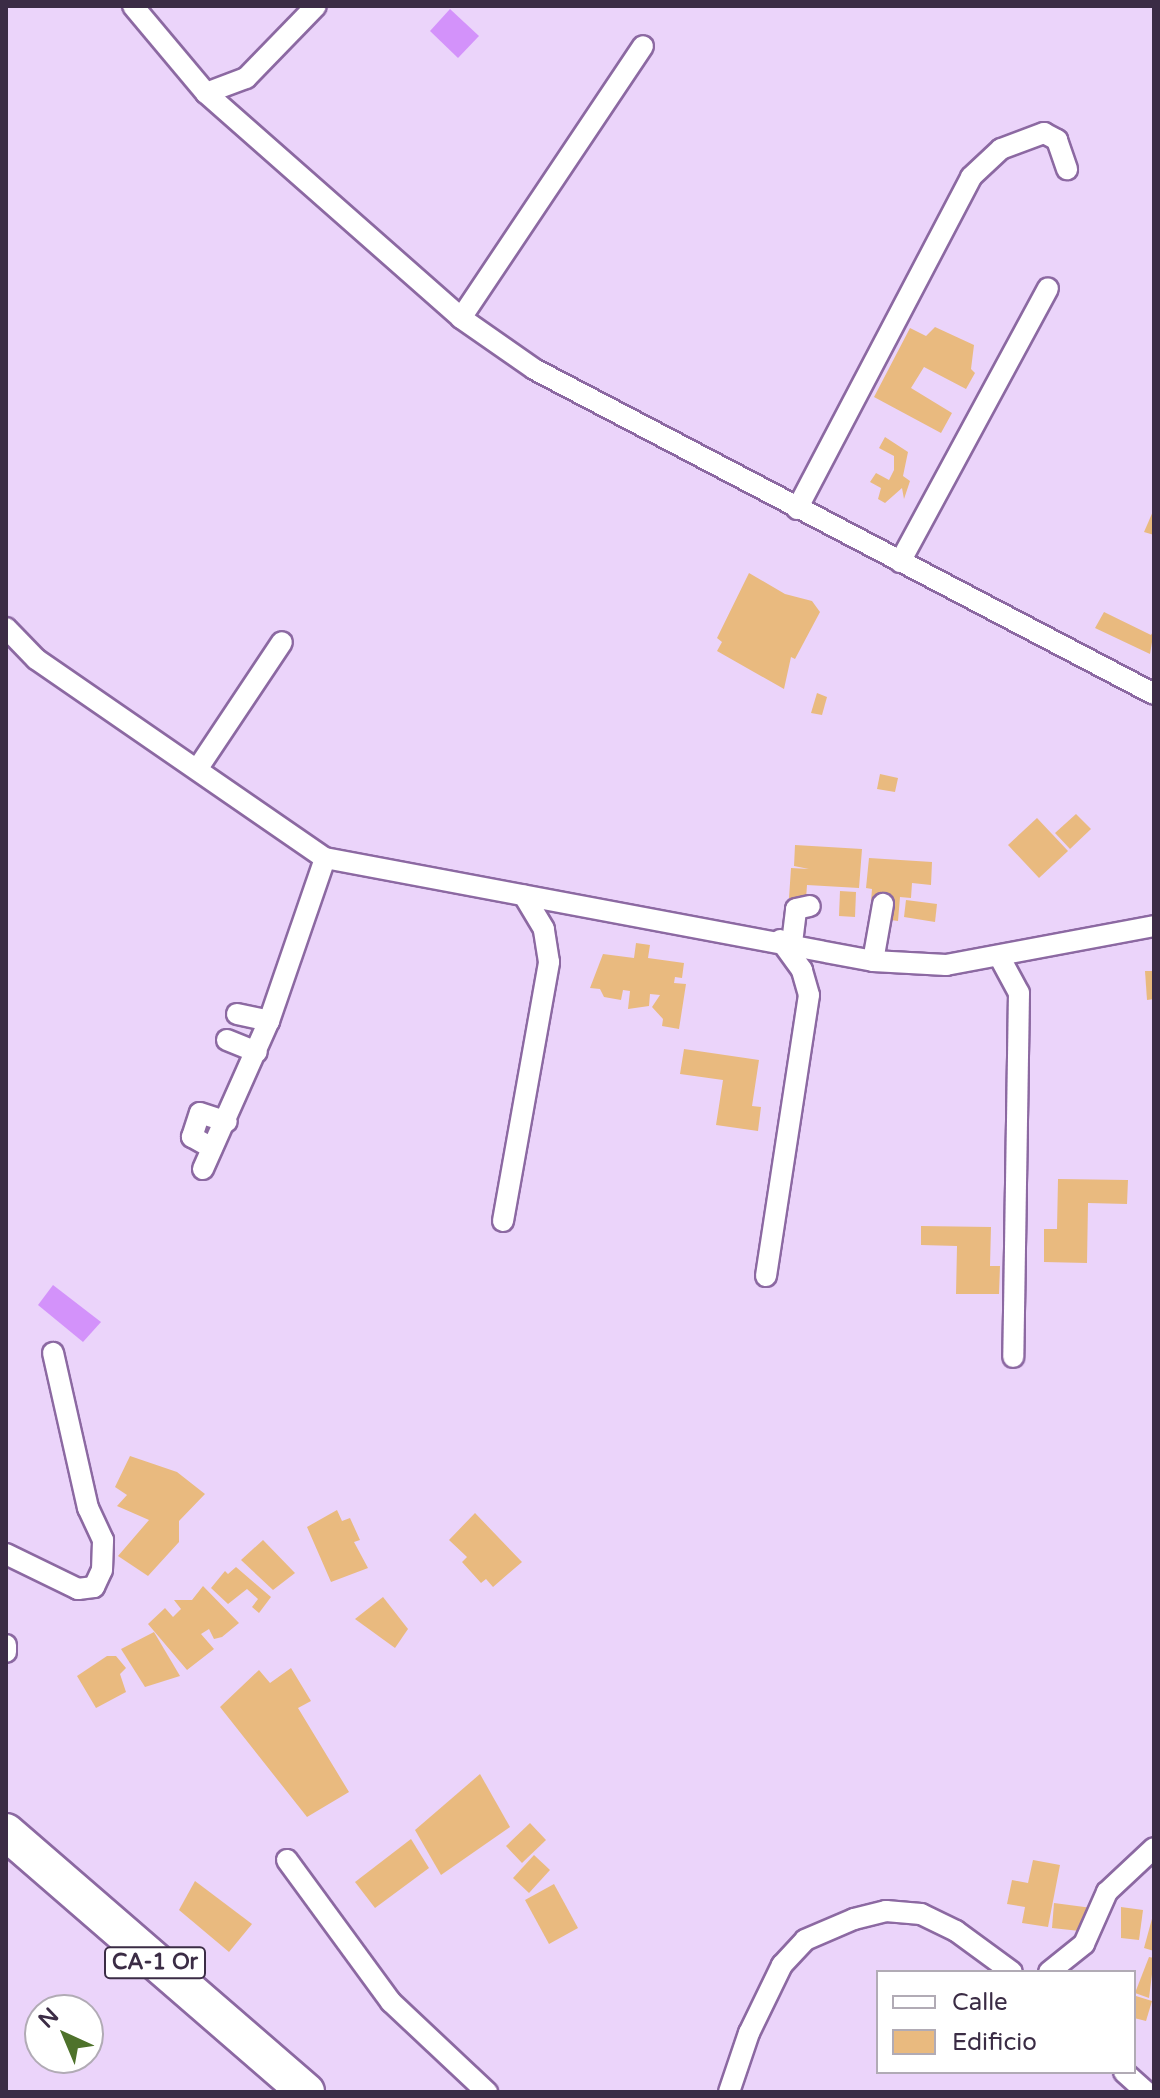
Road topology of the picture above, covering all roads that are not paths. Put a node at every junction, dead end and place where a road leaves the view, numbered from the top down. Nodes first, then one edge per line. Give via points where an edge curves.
1 (133, 6) edge
2 (316, 6) edge
3 (643, 46) dead end
4 (206, 93) junction
5 (1067, 169) dead end
6 (1048, 288) dead end
7 (461, 318) junction
8 (797, 509) junction
9 (900, 562) junction
10 (6, 628) edge
11 (282, 642) dead end
12 (1154, 694) edge
13 (198, 768) junction
14 (325, 858) junction
15 (524, 896) junction
16 (883, 904) dead end
17 (810, 906) dead end
18 (1154, 926) edge
19 (786, 942) junction
20 (999, 956) junction
21 (873, 961) junction
22 (237, 1014) dead end
23 (269, 1021) junction
24 (227, 1040) dead end
25 (257, 1052) junction
26 (203, 1169) dead end
27 (503, 1221) dead end
28 (766, 1276) dead end
29 (53, 1353) dead end
30 (1013, 1357) dead end
31 (6, 1554) edge
32 (6, 1645) edge
33 (6, 1652) edge
34 (6, 1832) edge
35 (1154, 1848) edge
36 (287, 1860) dead end
37 (6, 1861) edge
38 (1009, 1970) edge
39 (1052, 1970) edge
40 (1126, 2074) edge
41 (273, 2092) edge
42 (306, 2092) edge
43 (487, 2092) edge
44 (729, 2092) edge
45 (1146, 2092) edge

1 - 4 street
2 - 4 street via 246,78
3 - 7 street
4 - 7 street
5 - 8 street via 1057,140 1044,133 1001,149 971,177
6 - 9 street
7 - 8 street via 534,369
8 - 9 street
9 - 12 street
10 - 13 street via 36,659
11 - 13 street via 225,708
13 - 14 street
14 - 15 street
14 - 23 street
15 - 19 street
15 - 27 street via 544,929 549,962
16 - 21 street
17 - 19 street via 800,905 793,913
18 - 20 street
19 - 21 street
19 - 28 street via 809,995
20 - 21 street via 946,965
20 - 30 street via 1019,993
22 - 23 street
23 - 25 street
24 - 25 street
25 - 26 street
29 - 31 street via 88,1508 103,1540 102,1570 94,1587 78,1589
32 - 33 street
34 - 42 highway, CA-1 Or
35 - 39 street via 1107,1892 1084,1944
36 - 43 street via 391,2002
37 - 41 highway, CA-1 Or
38 - 44 street via 956,1931 921,1914 886,1911 805,1940 782,1965 749,2033
40 - 45 street

